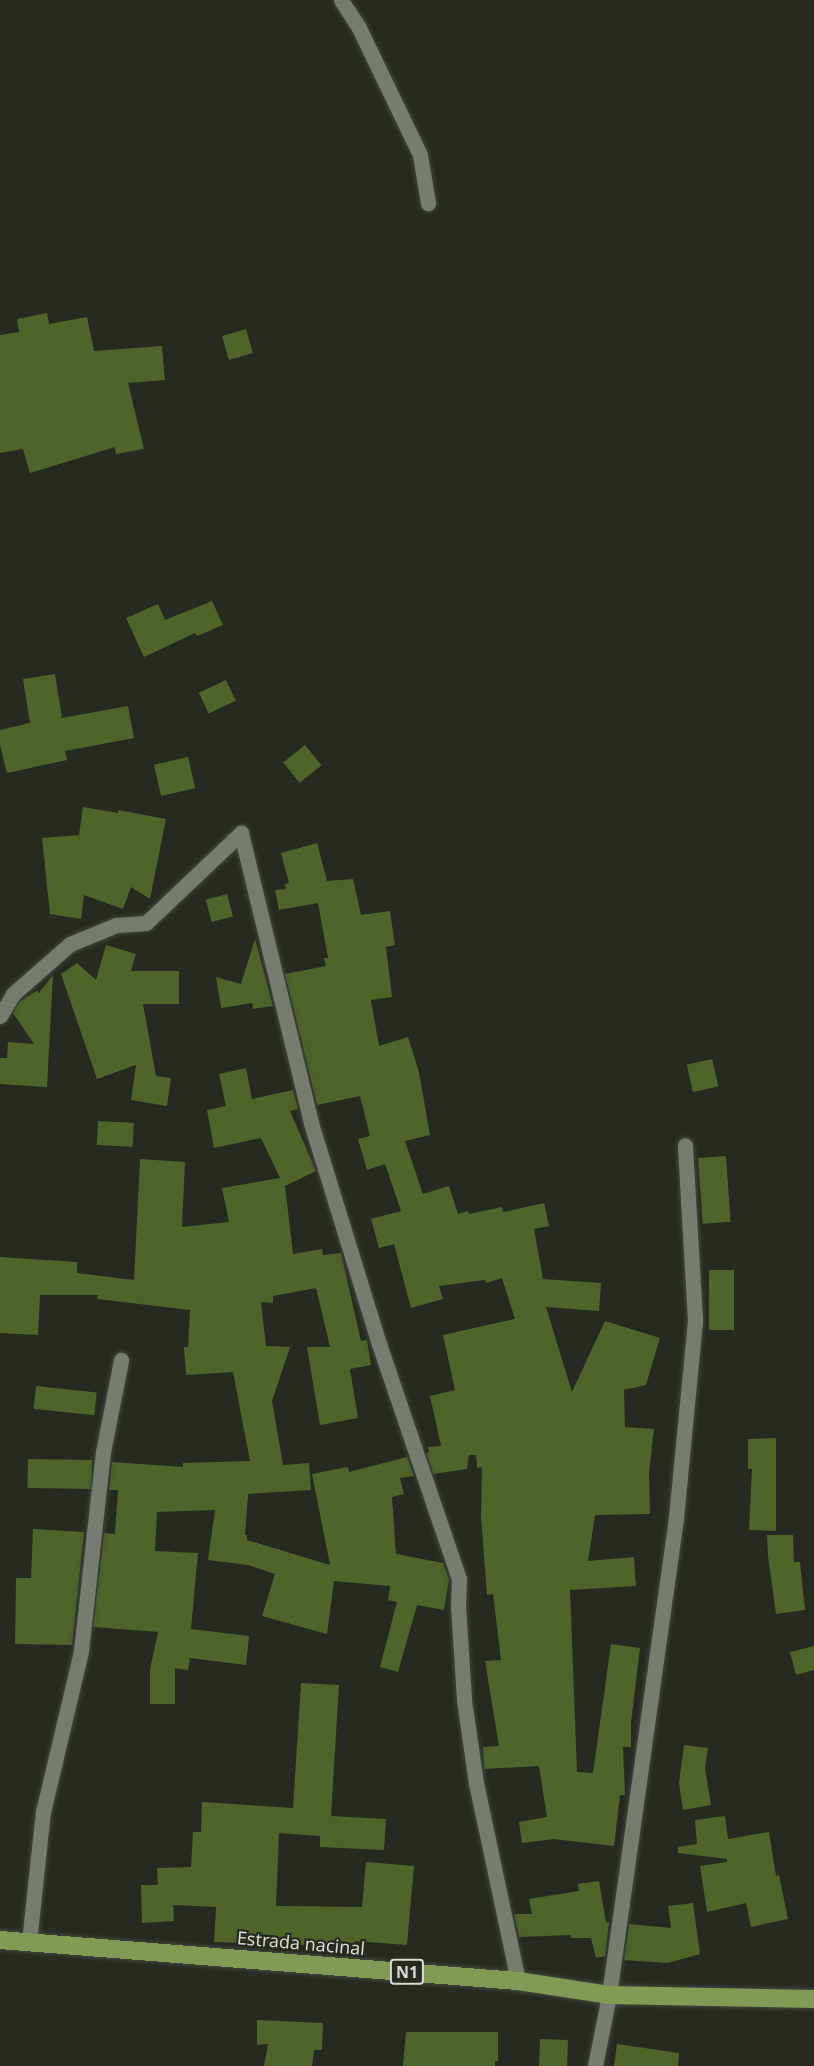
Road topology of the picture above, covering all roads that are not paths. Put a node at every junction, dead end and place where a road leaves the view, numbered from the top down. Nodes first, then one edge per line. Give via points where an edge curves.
1 (341, 0) edge
2 (428, 203) dead end
3 (0, 1016) edge
4 (685, 1145) dead end
5 (121, 1360) dead end
6 (0, 1941) edge
7 (29, 1942) junction
8 (518, 1981) junction
9 (609, 1995) junction
10 (814, 1999) edge
11 (595, 2066) edge

1 - 2 street via 359,28 420,155
3 - 8 street via 13,994 70,944 116,925 146,923 241,834 311,1123 379,1344 459,1579 464,1700 472,1759
4 - 9 street via 694,1320 676,1518
5 - 7 street via 103,1452 81,1651 43,1812
6 - 7 highway, Estrada nacinal / N1
7 - 8 highway, Estrada nacinal / N1
8 - 9 highway, Estrada nacinal / N1
9 - 10 highway, Estrada nacinal / N1
9 - 11 street

